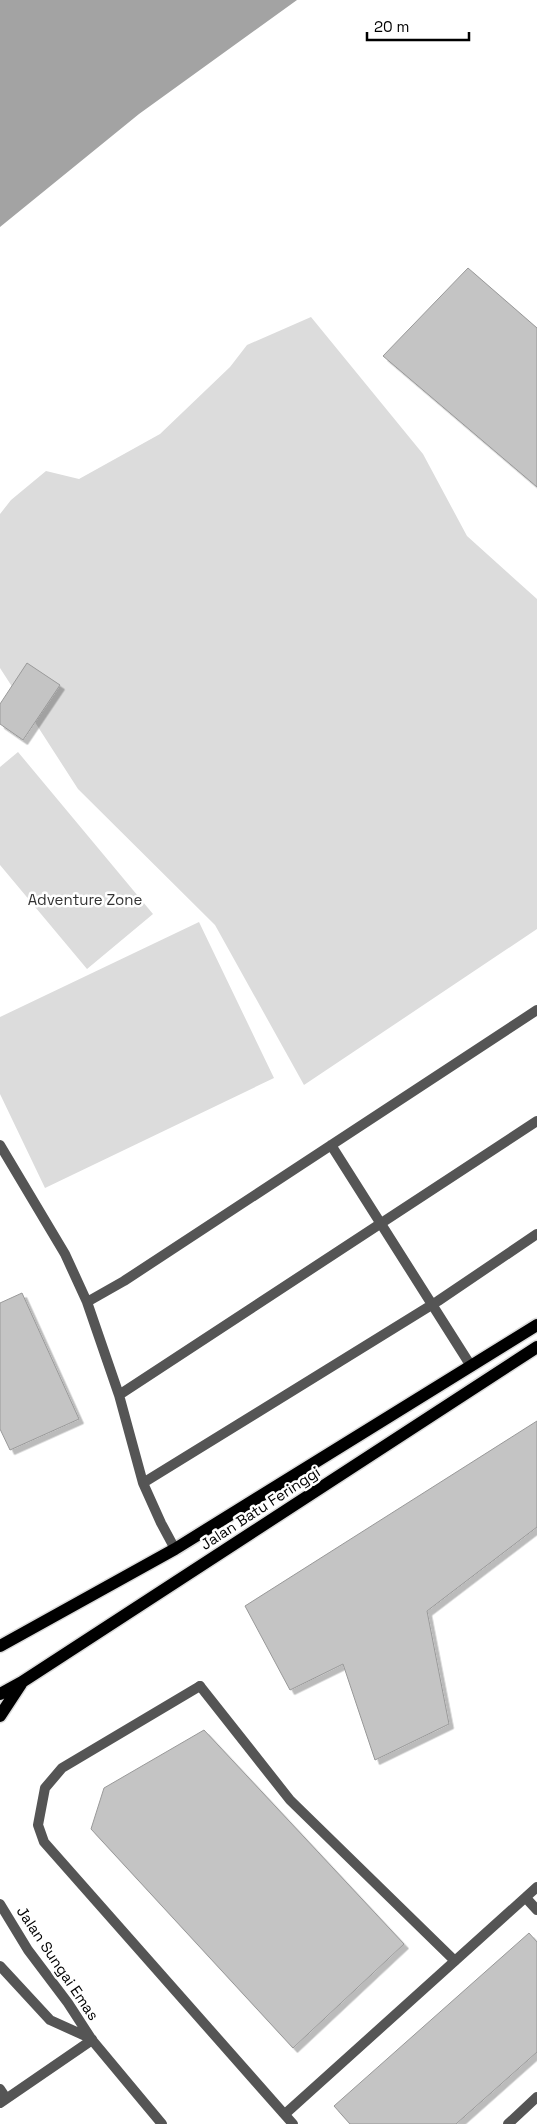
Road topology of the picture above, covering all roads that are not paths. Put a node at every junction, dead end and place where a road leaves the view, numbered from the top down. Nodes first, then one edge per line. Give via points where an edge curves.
1 (537, 1010) edge
2 (537, 1121) edge
3 (0, 1145) edge
4 (331, 1145) junction
5 (380, 1224) junction
6 (537, 1234) edge
7 (87, 1302) junction
8 (431, 1305) junction
9 (537, 1325) edge
10 (537, 1347) edge
11 (471, 1366) junction
12 (119, 1395) junction
13 (143, 1483) junction
14 (175, 1548) junction
15 (0, 1646) edge
16 (22, 1682) junction
17 (0, 1694) edge
18 (0, 1716) edge
19 (537, 1887) edge
20 (526, 1898) junction
21 (0, 1904) edge
22 (537, 1910) edge
23 (455, 1961) junction
24 (0, 1966) edge
25 (92, 2040) junction
26 (2, 2097) edge
27 (537, 2097) edge
28 (285, 2114) junction
29 (162, 2124) edge
30 (293, 2124) edge
31 (508, 2124) edge

1 - 4 street
2 - 5 street
3 - 7 street via 65,1254
4 - 5 street
4 - 7 street
5 - 8 street
5 - 12 street
6 - 8 street
7 - 12 street
8 - 11 street
8 - 13 street
9 - 11 main road, Jalan Batu Feringgi
10 - 16 main road, Jalan Batu Feringgi
11 - 14 main road, Jalan Batu Feringgi
12 - 13 street
13 - 14 street
14 - 15 main road, Jalan Batu Feringgi
16 - 17 main road, Jalan Batu Feringgi
16 - 18 main road
19 - 20 street
20 - 22 street
20 - 23 street
21 - 25 street, Jalan Sungai Emas via 28,1950
23 - 28 street
23 - 28 street via 290,1800 200,1686 62,1768 45,1788 38,1825 44,1842
24 - 25 street, Jalan Sungai Emas via 50,2020
25 - 26 street
25 - 29 street, Jalan Sungai Emas
27 - 31 street
28 - 30 street

